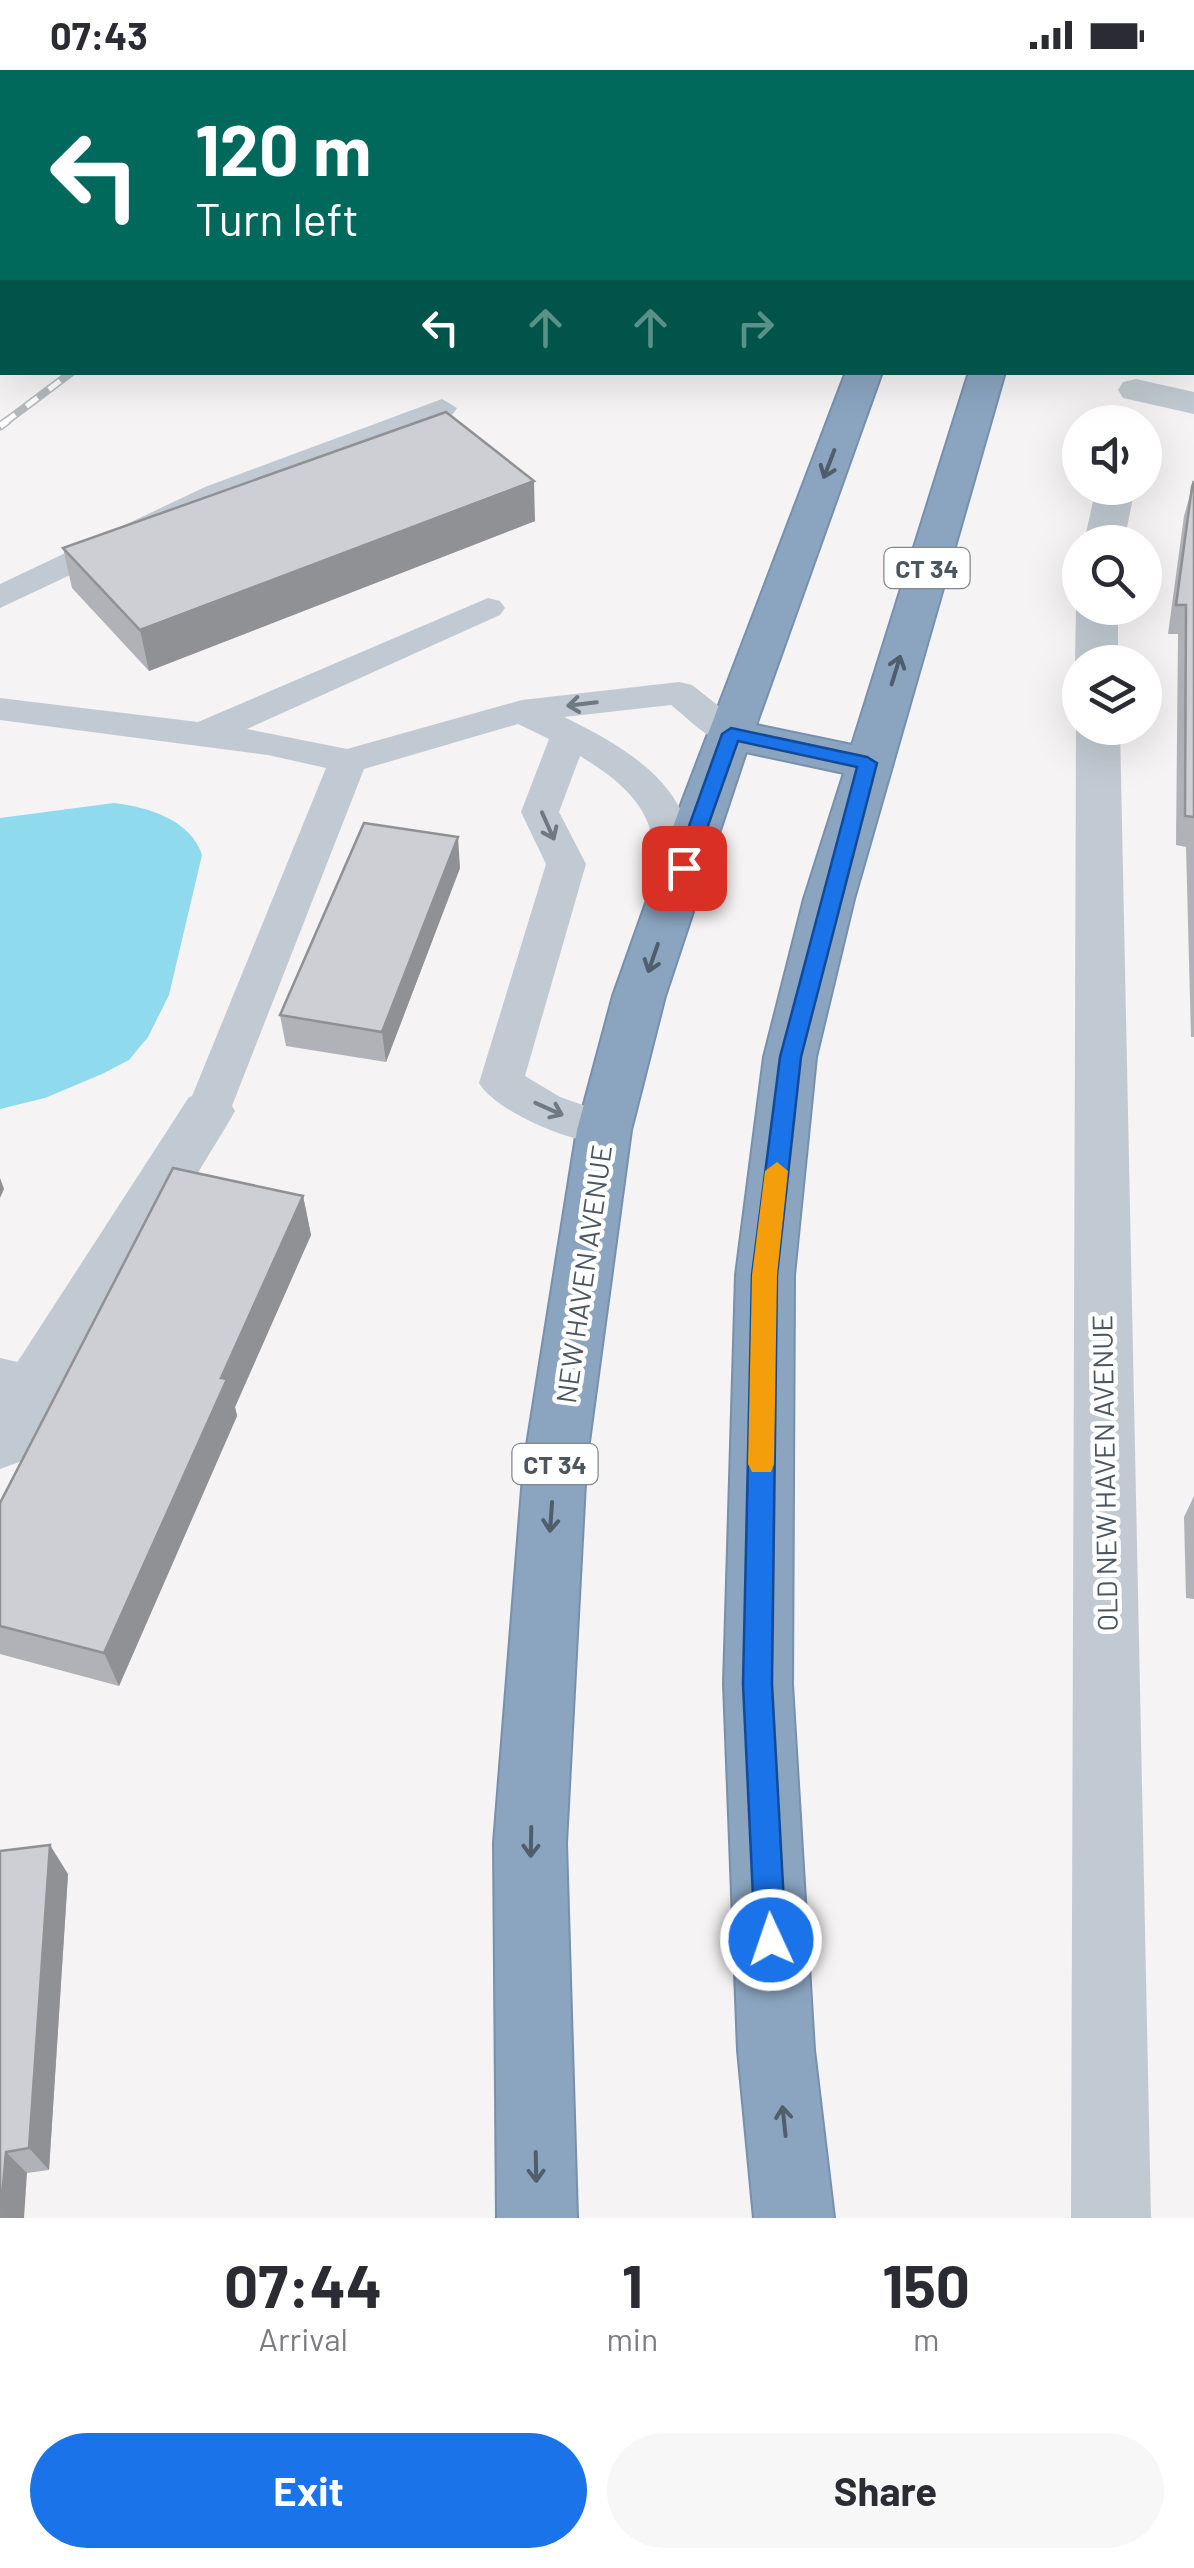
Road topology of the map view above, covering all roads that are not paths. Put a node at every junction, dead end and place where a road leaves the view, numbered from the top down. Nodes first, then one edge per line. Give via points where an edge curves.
1 (863, 375) edge
2 (986, 375) edge
3 (1135, 395) edge
4 (1194, 403) edge
5 (442, 408) dead end
6 (0, 598) edge
7 (488, 608) dead end
8 (0, 709) edge
9 (522, 711) junction
10 (202, 734) junction
11 (731, 734) junction
12 (569, 736) junction
13 (1098, 745) edge
14 (348, 761) junction
15 (867, 763) junction
16 (672, 900) junction
17 (208, 1111) joint
18 (604, 1130) junction
19 (17, 1382) edge
20 (0, 1442) edge
21 (537, 2218) edge
22 (794, 2218) edge
23 (1111, 2218) edge

1 -> 11 highway, NEW HAVEN AVENUE / CT 34
15 -> 2 highway, CT 34
3 - 4 street
5 - 6 lane via 261,474 64,562
7 - 10 lane
8 - 10 lane
11 -> 9 lane via 679,693
9 - 12 lane
9 - 14 lane
10 - 14 lane
11 - 15 highway
11 - 16 highway, NEW HAVEN AVENUE / CT 34
12 - 16 lane via 610,758 656,799 672,837
12 -> 18 lane via 540,812 566,864 501,1084 544,1109
13 - 23 street, OLD NEW HAVEN AVENUE
14 - 17 lane
22 -> 15 highway, CT 34 via 776,2050 758,1684 764,1275 790,1057
16 -> 18 highway, NEW HAVEN AVENUE / CT 34
17 - 19 street
18 -> 21 highway, NEW HAVEN AVENUE / CT 34 via 554,1464 530,1842
19 - 20 street

